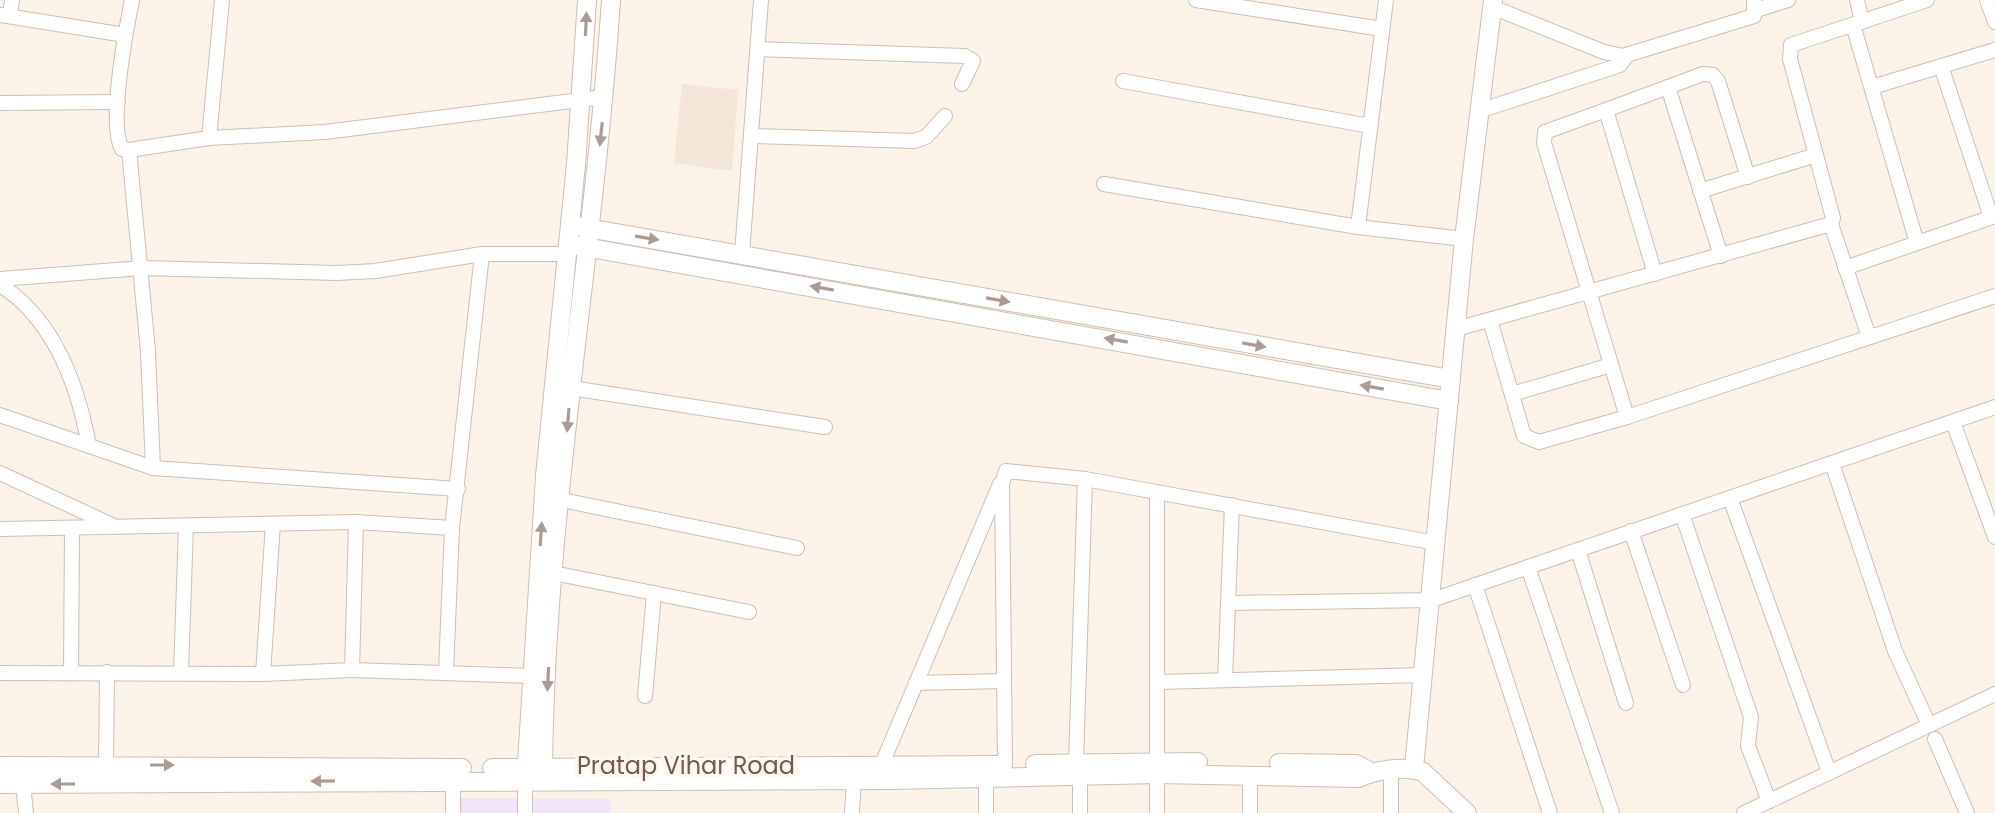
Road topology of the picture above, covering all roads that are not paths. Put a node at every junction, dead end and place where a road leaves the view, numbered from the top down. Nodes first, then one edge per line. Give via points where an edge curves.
1 (12, 0) edge
2 (132, 0) edge
3 (222, 0) edge
4 (587, 0) edge
5 (611, 0) edge
6 (761, 0) edge
7 (1196, 0) edge
8 (1386, 0) edge
9 (1788, 0) edge
10 (1857, 0) edge
11 (1927, 0) edge
12 (1987, 0) edge
13 (1492, 4) edge
14 (1755, 5) edge
15 (5, 16) edge
16 (1995, 22) edge
17 (1858, 24) junction
18 (1382, 29) junction
19 (125, 35) junction
20 (758, 49) junction
21 (1995, 50) edge
22 (1627, 55) junction
23 (1941, 66) junction
24 (1123, 81) dead end
25 (962, 84) dead end
26 (1668, 87) junction
27 (1872, 87) junction
28 (604, 97) junction
29 (118, 102) junction
30 (580, 102) junction
31 (0, 103) edge
32 (1606, 110) junction
33 (1479, 111) junction
34 (945, 116) dead end
35 (1370, 126) junction
36 (753, 136) junction
37 (209, 138) junction
38 (129, 150) junction
39 (1816, 155) junction
40 (1748, 177) junction
41 (1104, 184) dead end
42 (1700, 191) junction
43 (1993, 216) edge
44 (1831, 224) junction
45 (1358, 227) junction
46 (590, 238) junction
47 (1464, 239) junction
48 (569, 241) junction
49 (1917, 243) junction
50 (482, 254) junction
51 (742, 254) junction
52 (1721, 256) junction
53 (142, 268) junction
54 (1845, 268) junction
55 (1655, 274) junction
56 (0, 282) edge
57 (910, 293) junction
58 (1589, 293) junction
59 (1995, 296) edge
60 (1490, 320) junction
61 (1456, 329) junction
62 (1869, 337) junction
63 (1611, 365) junction
64 (1451, 379) junction
65 (571, 388) junction
66 (1512, 394) junction
67 (1449, 401) junction
68 (1995, 407) edge
69 (0, 415) edge
70 (1627, 417) junction
71 (1953, 422) junction
72 (825, 427) dead end
73 (89, 446) junction
74 (1832, 463) junction
75 (153, 468) junction
76 (0, 473) edge
77 (1003, 477) junction
78 (1085, 479) junction
79 (458, 489) junction
80 (1157, 492) junction
81 (1730, 498) junction
82 (562, 500) junction
83 (1232, 505) junction
84 (1682, 514) junction
85 (356, 522) junction
86 (273, 524) junction
87 (186, 526) junction
88 (116, 527) junction
89 (72, 528) junction
90 (452, 528) junction
91 (0, 529) edge
92 (1631, 531) junction
93 (1995, 537) edge
94 (1436, 543) junction
95 (797, 548) dead end
96 (1578, 550) junction
97 (1528, 567) junction
98 (553, 573) junction
99 (1475, 585) junction
100 (654, 593) junction
101 (1432, 600) junction
102 (1228, 603) junction
103 (749, 612) dead end
104 (352, 670) junction
105 (446, 671) junction
106 (107, 672) junction
107 (0, 673) edge
108 (71, 673) junction
109 (181, 673) junction
110 (263, 674) junction
111 (1424, 675) junction
112 (532, 676) junction
113 (1225, 679) junction
114 (1004, 681) junction
115 (1157, 682) junction
116 (916, 683) junction
117 (1683, 685) dead end
118 (1995, 694) edge
119 (645, 696) dead end
120 (1626, 703) dead end
121 (1929, 725) junction
122 (1935, 739) dead end
123 (106, 764) junction
124 (882, 764) junction
125 (1005, 765) junction
126 (0, 766) edge
127 (1157, 768) junction
128 (1414, 768) junction
129 (1078, 769) junction
130 (1391, 770) junction
131 (1371, 772) junction
132 (1829, 772) junction
133 (534, 774) junction
134 (720, 774) junction
135 (1250, 774) junction
136 (986, 777) junction
137 (453, 780) junction
138 (854, 780) junction
139 (0, 784) edge
140 (23, 784) junction
141 (1440, 790) junction
142 (1769, 801) junction
143 (26, 813) edge
144 (453, 813) edge
145 (525, 813) edge
146 (852, 813) edge
147 (986, 813) edge
148 (1080, 813) edge
149 (1157, 813) edge
150 (1250, 813) edge
151 (1391, 813) edge
152 (1453, 813) edge
153 (1467, 813) edge
154 (1550, 813) edge
155 (1612, 813) edge
156 (1744, 813) edge
157 (1967, 813) edge

1 - 15 street
2 - 19 street
3 - 37 street
30 -> 4 street
5 - 28 street
6 - 20 street
7 - 18 street
8 - 18 street
9 - 14 street
10 - 17 street
11 - 17 street
12 - 16 street
13 - 22 street via 1604,52
13 - 33 street
14 - 22 street via 1754,16
15 - 19 street
17 - 27 street
17 - 39 street via 1802,38 1790,49
18 - 35 street
19 - 29 street
20 - 25 street via 965,56 973,61
20 - 36 street
21 - 23 street
22 - 33 street via 1620,65
23 - 27 street
23 - 43 street
24 - 35 street
26 - 32 street
26 - 40 street via 1713,75
26 - 42 street
27 - 49 street
28 - 30 street
28 -> 46 street
29 - 31 street
29 - 38 street via 118,142
30 - 37 street via 325,132
30 - 48 street
32 - 55 street
32 - 58 street via 1543,135
33 - 47 street
34 - 36 street via 926,137 914,141
35 - 45 street
36 - 51 street
37 - 38 street
38 - 53 street
39 - 40 street
39 - 44 street
40 - 42 street
41 - 45 street
42 - 52 street
43 - 49 street
44 - 52 street
44 - 54 street
45 - 47 street
46 - 48 street
46 -> 51 street
57 -> 46 street
46 - 65 street
47 - 61 street
48 - 50 street
112 -> 48 street
49 - 54 street
50 - 53 street via 337,273
50 - 79 street
51 - 57 street
52 - 55 street
53 - 56 street
53 - 75 street
54 - 62 street
55 - 58 street
56 - 73 street via 40,323 66,366
57 -> 64 street
67 -> 57 street
58 - 60 street
58 - 63 street
59 - 62 street
60 - 61 street
60 - 66 street
61 - 64 street
62 - 70 street
63 - 66 street
63 - 70 street
64 - 67 street
65 - 72 street
65 -> 82 street
66 - 70 street via 1524,436 1531,442
67 - 94 street
68 - 71 street
69 - 73 street
71 - 74 street
71 - 93 street
73 - 75 street
74 - 81 street
74 - 121 street via 1895,651
75 - 79 street
76 - 88 street
77 - 78 street via 1014,470
77 - 114 street
77 - 116 street
78 - 80 street
78 - 129 street
79 - 90 street
80 - 83 street
80 - 115 street
81 - 84 street
81 - 132 street
82 - 95 street
82 - 98 street
83 - 94 street
83 - 102 street
84 - 92 street
84 - 142 street via 1751,717 1748,746
85 - 86 street
85 - 90 street
85 - 104 street
86 - 87 street
86 - 110 street
87 - 88 street
87 - 109 street
88 - 89 street
89 - 91 street
89 - 108 street
90 - 105 street
92 - 96 street
92 - 117 street
94 - 101 street
96 - 97 street
96 - 120 street
97 - 99 street
97 - 155 street
98 - 100 street
98 -> 133 street
99 - 101 street
99 - 154 street
100 - 103 street
100 - 119 street
101 - 102 street
101 - 111 street
102 - 113 street
104 - 105 street
104 - 110 street
105 - 112 street
106 - 108 street
106 - 109 street
106 - 123 street
107 - 108 street
109 - 110 street
111 - 113 street
111 - 128 street
112 - 133 street
113 - 115 street
114 - 116 street
114 - 125 street
115 - 127 street
116 - 124 street
118 - 121 street
121 - 132 street
122 - 157 street
123 - 126 street, Pratap Vihar Road
123 -> 133 street, Pratap Vihar Road
124 - 125 street, Pratap Vihar Road
124 - 134 street, Pratap Vihar Road
125 - 129 street, Pratap Vihar Road
127 - 129 street, Pratap Vihar Road
127 - 131 street, Pratap Vihar Road via 1356,764
127 - 135 street, Pratap Vihar Road
127 - 149 street
128 - 130 street, Pratap Vihar Road
128 - 141 street
129 - 136 street, Pratap Vihar Road
129 - 148 street
130 - 131 street, Pratap Vihar Road
130 - 151 street
131 - 135 street, Pratap Vihar Road via 1358,778
132 - 142 street
133 - 134 street, Pratap Vihar Road
133 - 137 street, Pratap Vihar Road
133 - 145 street
134 - 138 street, Pratap Vihar Road
135 - 150 street
136 - 138 street, Pratap Vihar Road
136 - 147 street
137 -> 140 street, Pratap Vihar Road
137 - 144 street
138 - 146 street
139 - 140 street, Pratap Vihar Road
140 - 143 street
141 - 152 street
141 - 153 street
142 - 156 street

